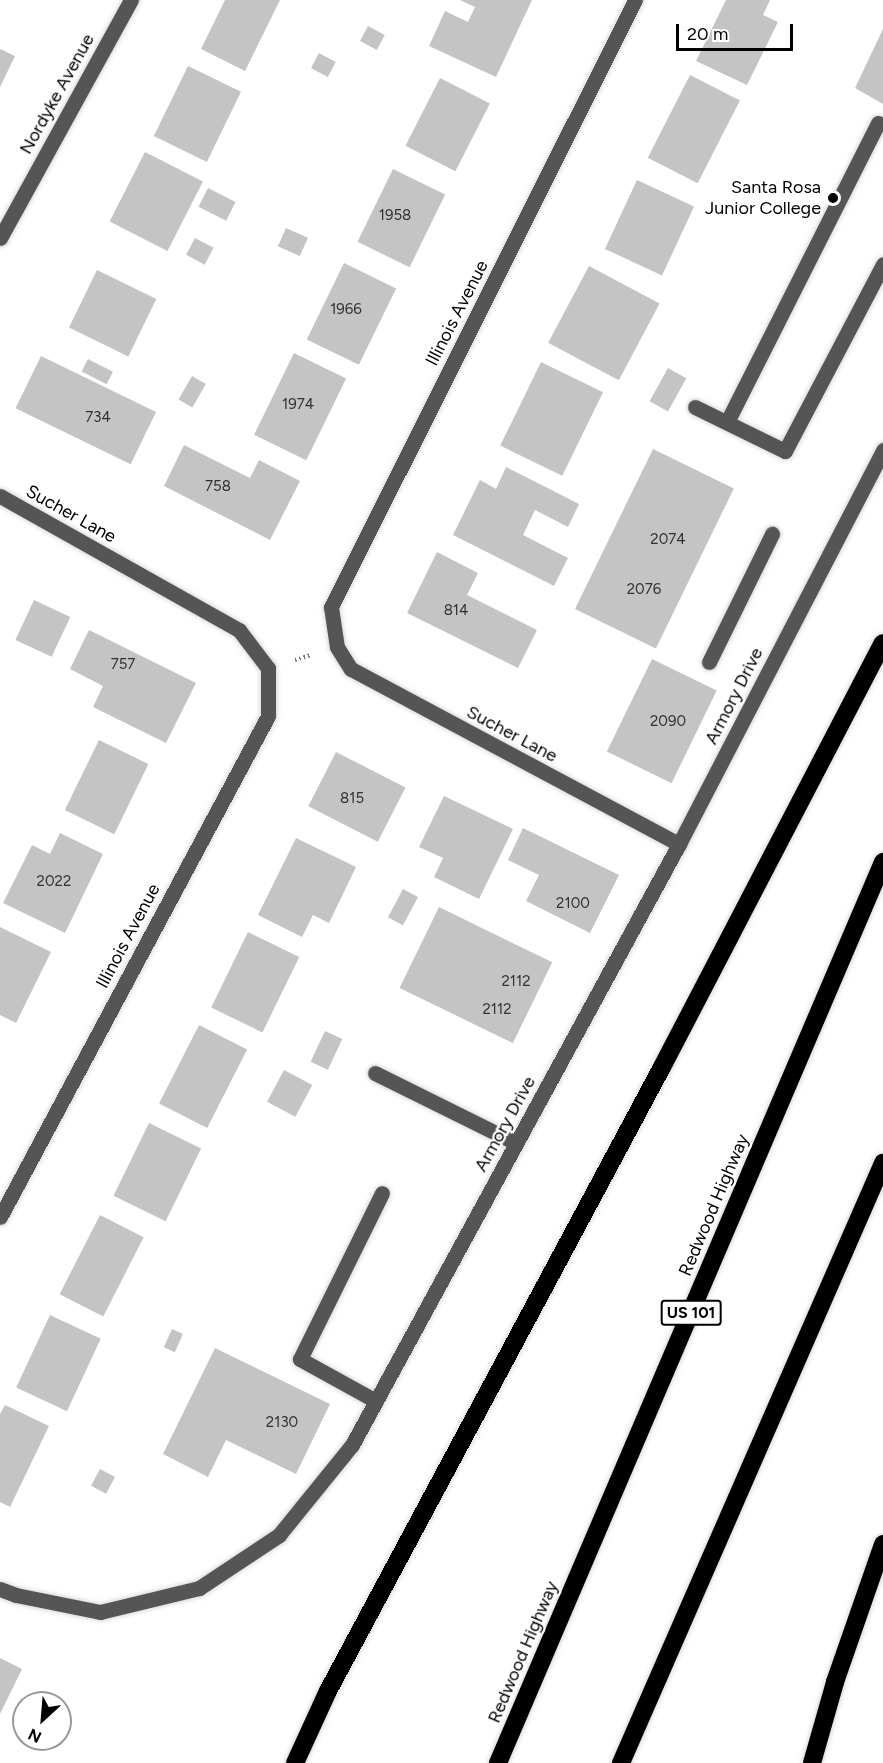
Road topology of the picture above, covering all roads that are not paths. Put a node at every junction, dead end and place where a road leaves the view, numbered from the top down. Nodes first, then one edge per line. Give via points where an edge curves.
1 (131, 0) edge
2 (635, 0) edge
3 (878, 123) dead end
4 (0, 238) edge
5 (883, 264) edge
6 (695, 407) dead end
7 (727, 422) junction
8 (883, 450) edge
9 (0, 496) edge
10 (772, 534) dead end
11 (883, 643) edge
12 (337, 647) joint
13 (709, 663) dead end
14 (268, 668) joint
15 (679, 844) junction
16 (883, 862) edge
17 (375, 1073) dead end
18 (516, 1143) junction
19 (883, 1163) edge
20 (382, 1193) dead end
21 (0, 1217) edge
22 (376, 1401) junction
23 (883, 1544) edge
24 (0, 1588) edge
25 (294, 1763) edge
26 (498, 1763) edge
27 (621, 1763) edge
28 (812, 1763) edge

1 - 4 street, Nordyke Avenue
2 - 12 street, Illinois Avenue via 331,607
3 - 7 street
5 - 7 street via 785,451
6 - 7 street
8 - 15 street, Armory Drive
9 - 14 street, Sucher Lane via 239,630
10 - 13 street
11 - 25 highway via 661,1069 328,1691
12 - 15 street, Sucher Lane via 351,669 377,685
14 - 21 street, Illinois Avenue via 268,716
15 - 18 street, Armory Drive
16 - 26 highway, Redwood Highway / US 101
17 - 18 street
18 - 22 street, Armory Drive
19 - 27 highway
20 - 22 street via 300,1359
22 - 24 street, Armory Drive via 352,1444 279,1535 199,1588 100,1612 16,1595
23 - 28 highway via 835,1682

